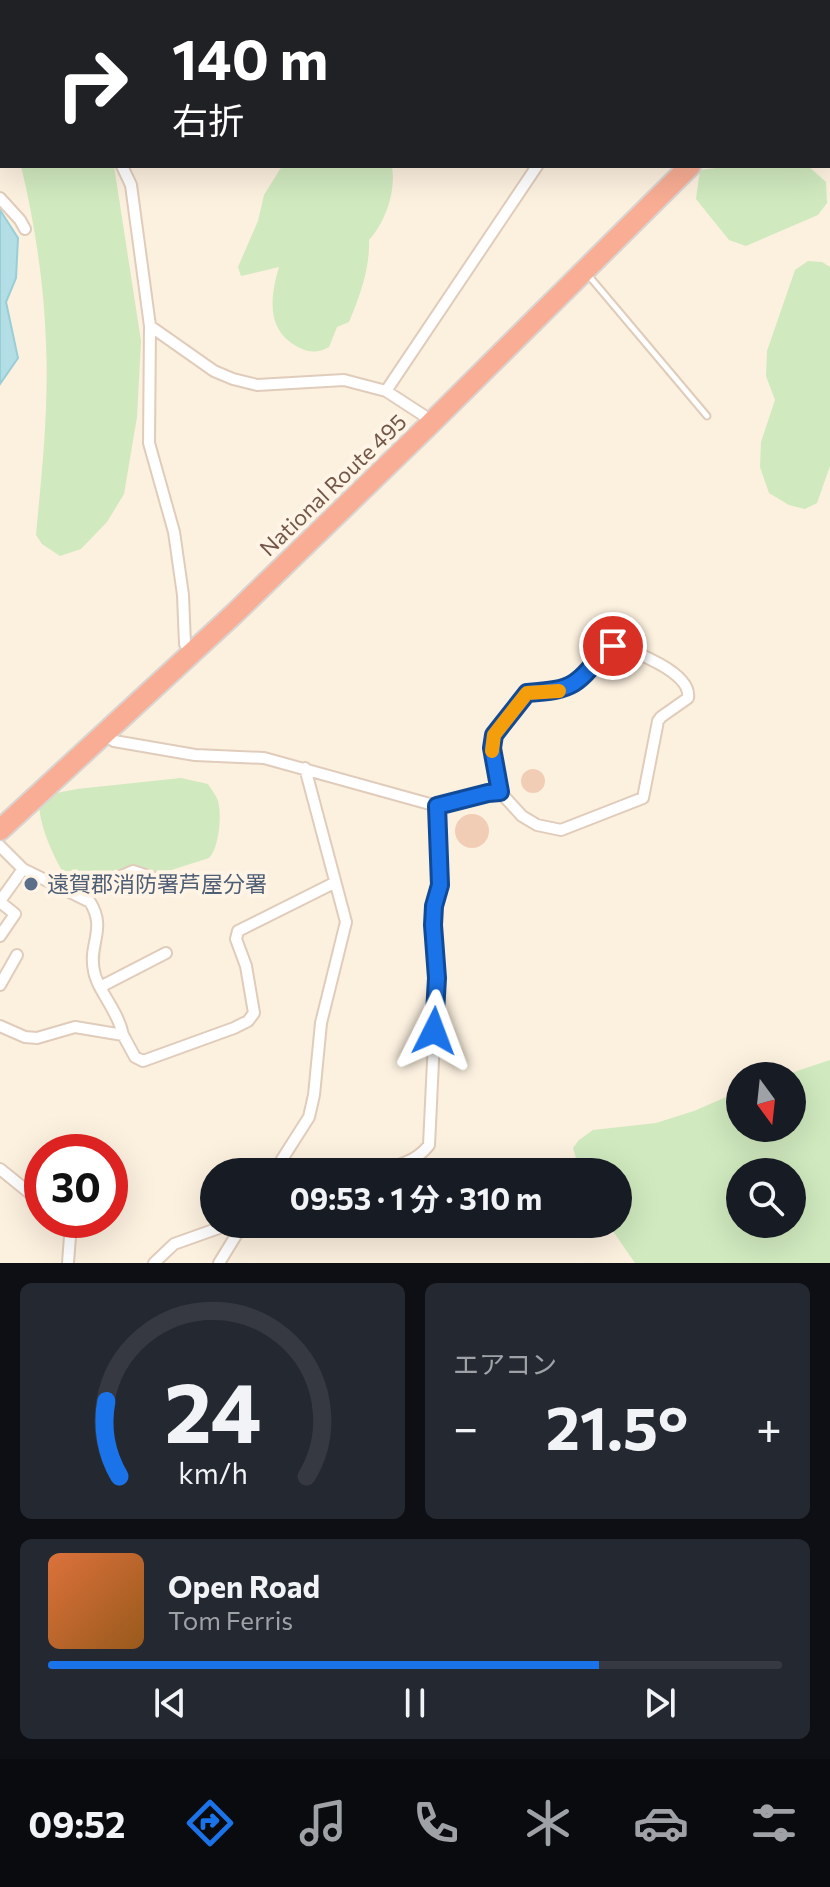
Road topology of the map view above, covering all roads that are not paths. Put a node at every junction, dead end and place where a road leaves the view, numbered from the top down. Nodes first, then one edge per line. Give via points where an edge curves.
1 (123, 168) edge
2 (536, 168) edge
3 (677, 168) edge
4 (688, 168) edge
5 (0, 198) edge
6 (25, 229) dead end
7 (586, 272) junction
8 (150, 326) junction
9 (386, 391) junction
10 (423, 415) junction
11 (707, 416) dead end
12 (185, 644) junction
13 (103, 734) junction
14 (305, 768) junction
15 (500, 792) junction
16 (437, 806) junction
17 (0, 816) edge
18 (0, 830) edge
19 (0, 846) edge
20 (23, 869) junction
21 (160, 880) dead end
22 (334, 883) junction
23 (83, 897) junction
24 (0, 902) edge
25 (0, 936) edge
26 (166, 953) dead end
27 (17, 955) dead end
28 (0, 985) edge
29 (102, 986) junction
30 (0, 1026) edge
31 (123, 1035) junction
32 (283, 1158) edge
33 (414, 1158) edge
34 (0, 1169) edge
35 (24, 1188) edge
36 (200, 1235) edge
37 (70, 1238) edge
38 (234, 1238) edge
39 (68, 1263) edge
40 (154, 1263) edge
41 (219, 1263) edge

1 - 8 street via 131,185
2 - 9 street
3 - 10 highway, National Route 495
4 - 7 highway, National Route 495
5 - 6 street
7 - 11 lane
7 - 13 highway, National Route 495
8 - 9 street via 233,379 257,385 344,380
8 - 12 street via 149,443 174,532
9 - 10 street
10 - 12 highway, National Route 495
12 - 17 highway, National Route 495
13 - 14 street via 114,741 195,755 264,758
13 - 18 highway, National Route 495
14 - 16 street
14 - 22 street
15 - 15 street via 522,816 561,830 643,798 658,721 685,703 690,691 671,670 613,646 606,648 573,685 527,693 494,735
15 - 16 street
16 - 33 street via 440,885 433,925 437,978 429,1145
19 - 20 street
20 - 23 street
20 - 24 street
21 - 23 street via 133,871
22 - 31 street via 238,931 254,1013 248,1021 143,1061
22 - 32 street via 346,922 321,1023 314,1095 309,1117
23 - 29 street via 98,919 94,972
24 - 25 street via 15,914
26 - 29 street
27 - 28 street
29 - 31 street
30 - 31 street via 37,1038 75,1027
34 - 35 street
36 - 40 street via 174,1244
37 - 39 street
38 - 41 street

